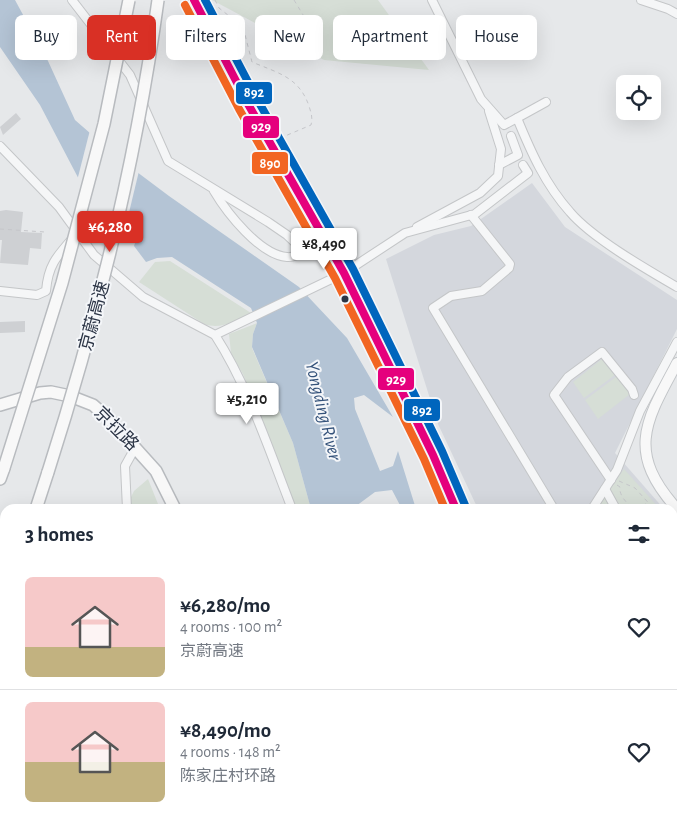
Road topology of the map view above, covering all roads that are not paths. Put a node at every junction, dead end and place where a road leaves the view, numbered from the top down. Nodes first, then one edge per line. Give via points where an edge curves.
1 (72, 0) edge
2 (129, 0) edge
3 (158, 0) edge
4 (194, 0) edge
5 (432, 0) edge
6 (641, 0) edge
7 (676, 12) edge
8 (546, 102) dead end
9 (488, 108) junction
10 (517, 118) junction
11 (511, 136) dead end
12 (0, 146) edge
13 (499, 165) junction
14 (523, 166) dead end
15 (212, 188) junction
16 (471, 215) junction
17 (78, 233) junction
18 (405, 233) junction
19 (331, 249) junction
20 (305, 252) junction
21 (344, 273) junction
22 (677, 287) edge
23 (0, 291) edge
24 (215, 336) junction
25 (677, 342) edge
26 (677, 363) edge
27 (634, 395) dead end
28 (0, 405) edge
29 (135, 448) junction
30 (2, 473) edge
31 (611, 480) junction
32 (605, 488) junction
33 (38, 504) edge
34 (127, 504) edge
35 (172, 504) edge
36 (290, 504) edge
37 (454, 504) edge
38 (551, 504) edge
39 (595, 504) edge
40 (613, 504) edge
41 (673, 504) edge

1 - 15 street via 130,75 168,161
2 - 30 highway, bridge via 104,124 62,284
3 - 33 highway, 京蔚高速, bridge via 138,129 102,292
4 - 19 main road
5 - 9 street
6 - 7 street
8 - 10 street
9 - 10 street via 504,125
9 - 13 street via 501,149
10 - 22 street via 540,171 570,212 644,267
11 - 13 street via 518,155
12 - 17 street via 59,206
13 - 18 street via 498,176 480,194
14 - 16 street via 528,173
15 - 20 street via 287,235
15 - 20 street via 228,214 272,254 289,258
16 - 18 street
16 - 38 street via 510,264 509,268 482,291 451,296 433,308
17 - 23 street via 54,259 47,275 46,291 37,295
17 - 24 street via 94,255 143,297
18 - 21 street
19 - 20 street
19 - 21 main road
21 - 24 street
21 - 37 main road via 434,456
24 - 36 street via 251,405
25 - 31 street via 640,411
26 - 41 main road via 650,417 645,444 652,476
27 - 31 street via 602,352 568,377 554,395
28 - 29 highway, 京拉路 via 40,393 70,396 93,405
29 - 34 street via 125,466
29 - 35 highway, 京拉路 via 156,471
31 - 32 street
32 - 39 street
32 - 40 street

